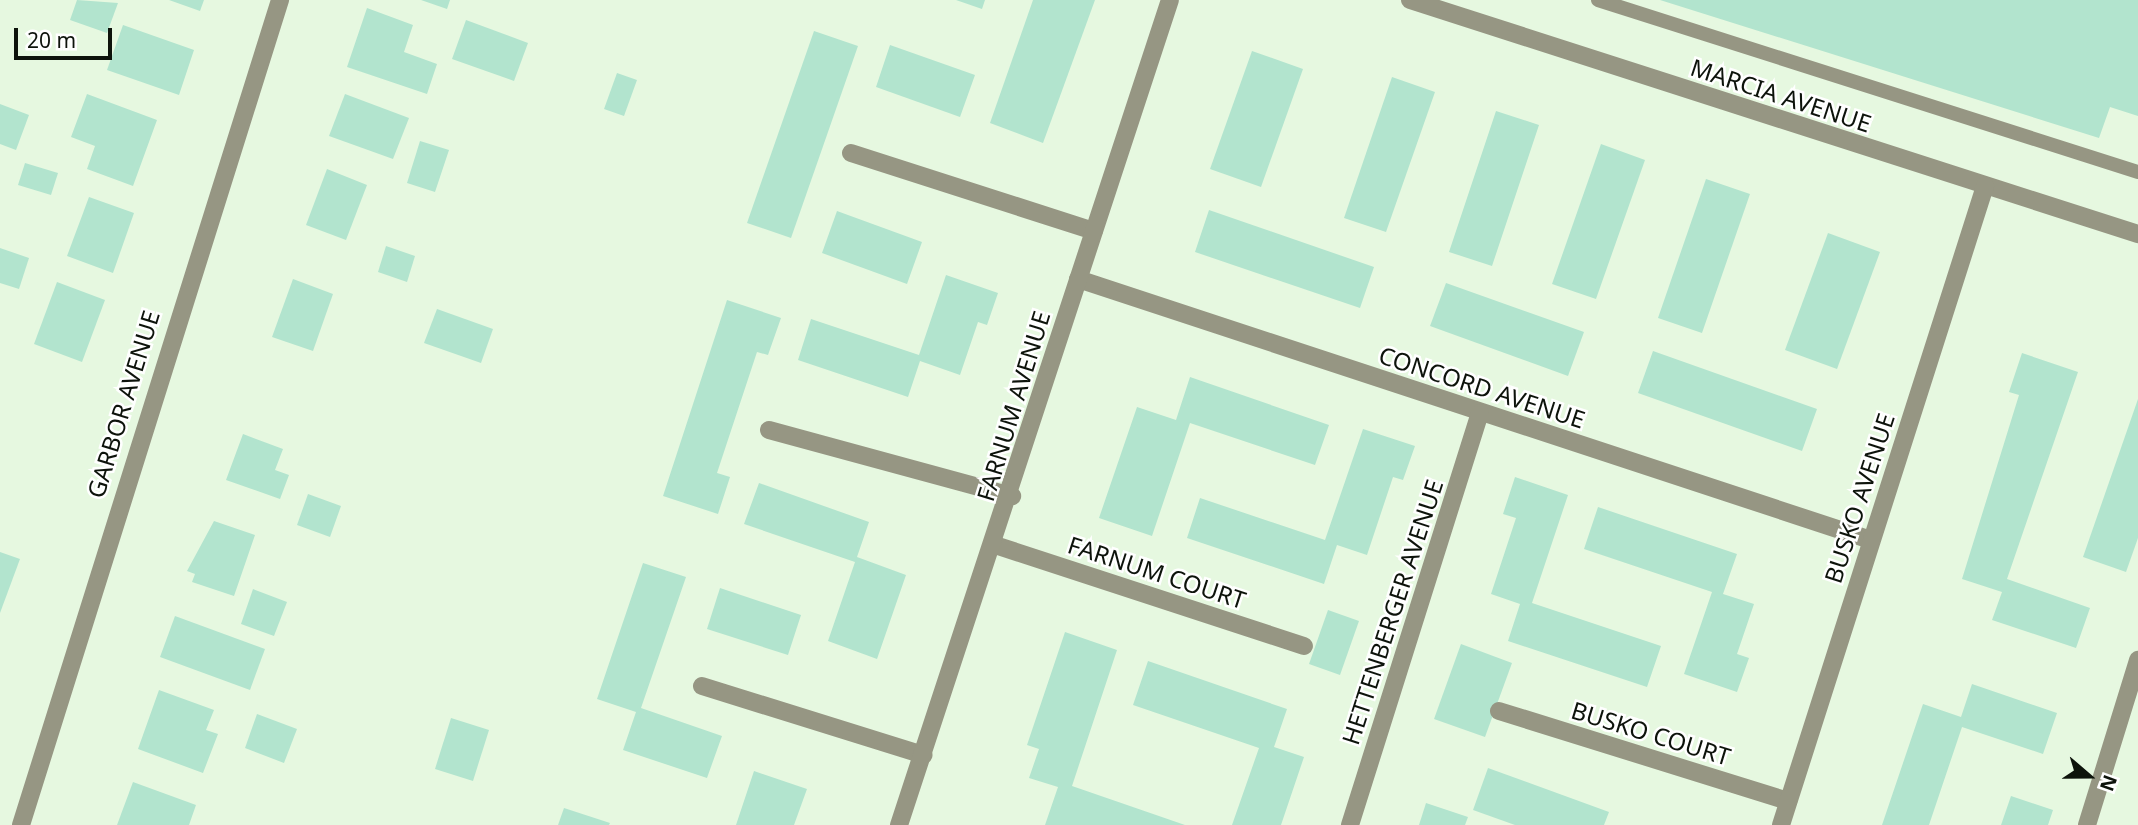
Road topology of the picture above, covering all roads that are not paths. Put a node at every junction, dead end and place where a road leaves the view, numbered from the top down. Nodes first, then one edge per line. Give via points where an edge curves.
1 (280, 0) edge
2 (1170, 0) edge
3 (1410, 0) edge
4 (1598, 0) edge
5 (851, 153) dead end
6 (2138, 173) edge
7 (1985, 186) junction
8 (1094, 231) junction
9 (2138, 234) edge
10 (1078, 279) junction
11 (1480, 413) junction
12 (769, 430) dead end
13 (1012, 496) junction
14 (1871, 540) junction
15 (995, 545) junction
16 (1304, 646) dead end
17 (2138, 660) edge
18 (702, 685) dead end
19 (1499, 711) dead end
20 (924, 755) junction
21 (1788, 801) junction
22 (21, 825) edge
23 (899, 825) edge
24 (1350, 825) edge
25 (1781, 825) edge
26 (2087, 825) edge

1 - 22 street, GARBOR AVENUE
2 - 8 street, FARNUM AVENUE
3 - 7 street, MARCIA AVENUE
4 - 6 lane
5 - 8 street
7 - 9 street, MARCIA AVENUE
7 - 14 street, BUSKO AVENUE
8 - 10 street, FARNUM AVENUE
10 - 11 street, CONCORD AVENUE
10 - 13 street, FARNUM AVENUE
11 - 14 street, CONCORD AVENUE
11 - 24 street, HETTENBERGER AVENUE
12 - 13 street
13 - 15 street, FARNUM AVENUE
14 - 21 street, BUSKO AVENUE
15 - 16 street, FARNUM COURT
15 - 20 street, FARNUM AVENUE
17 - 26 street
18 - 20 street
19 - 21 street, BUSKO COURT
20 - 23 street, FARNUM AVENUE
21 - 25 street, BUSKO AVENUE

